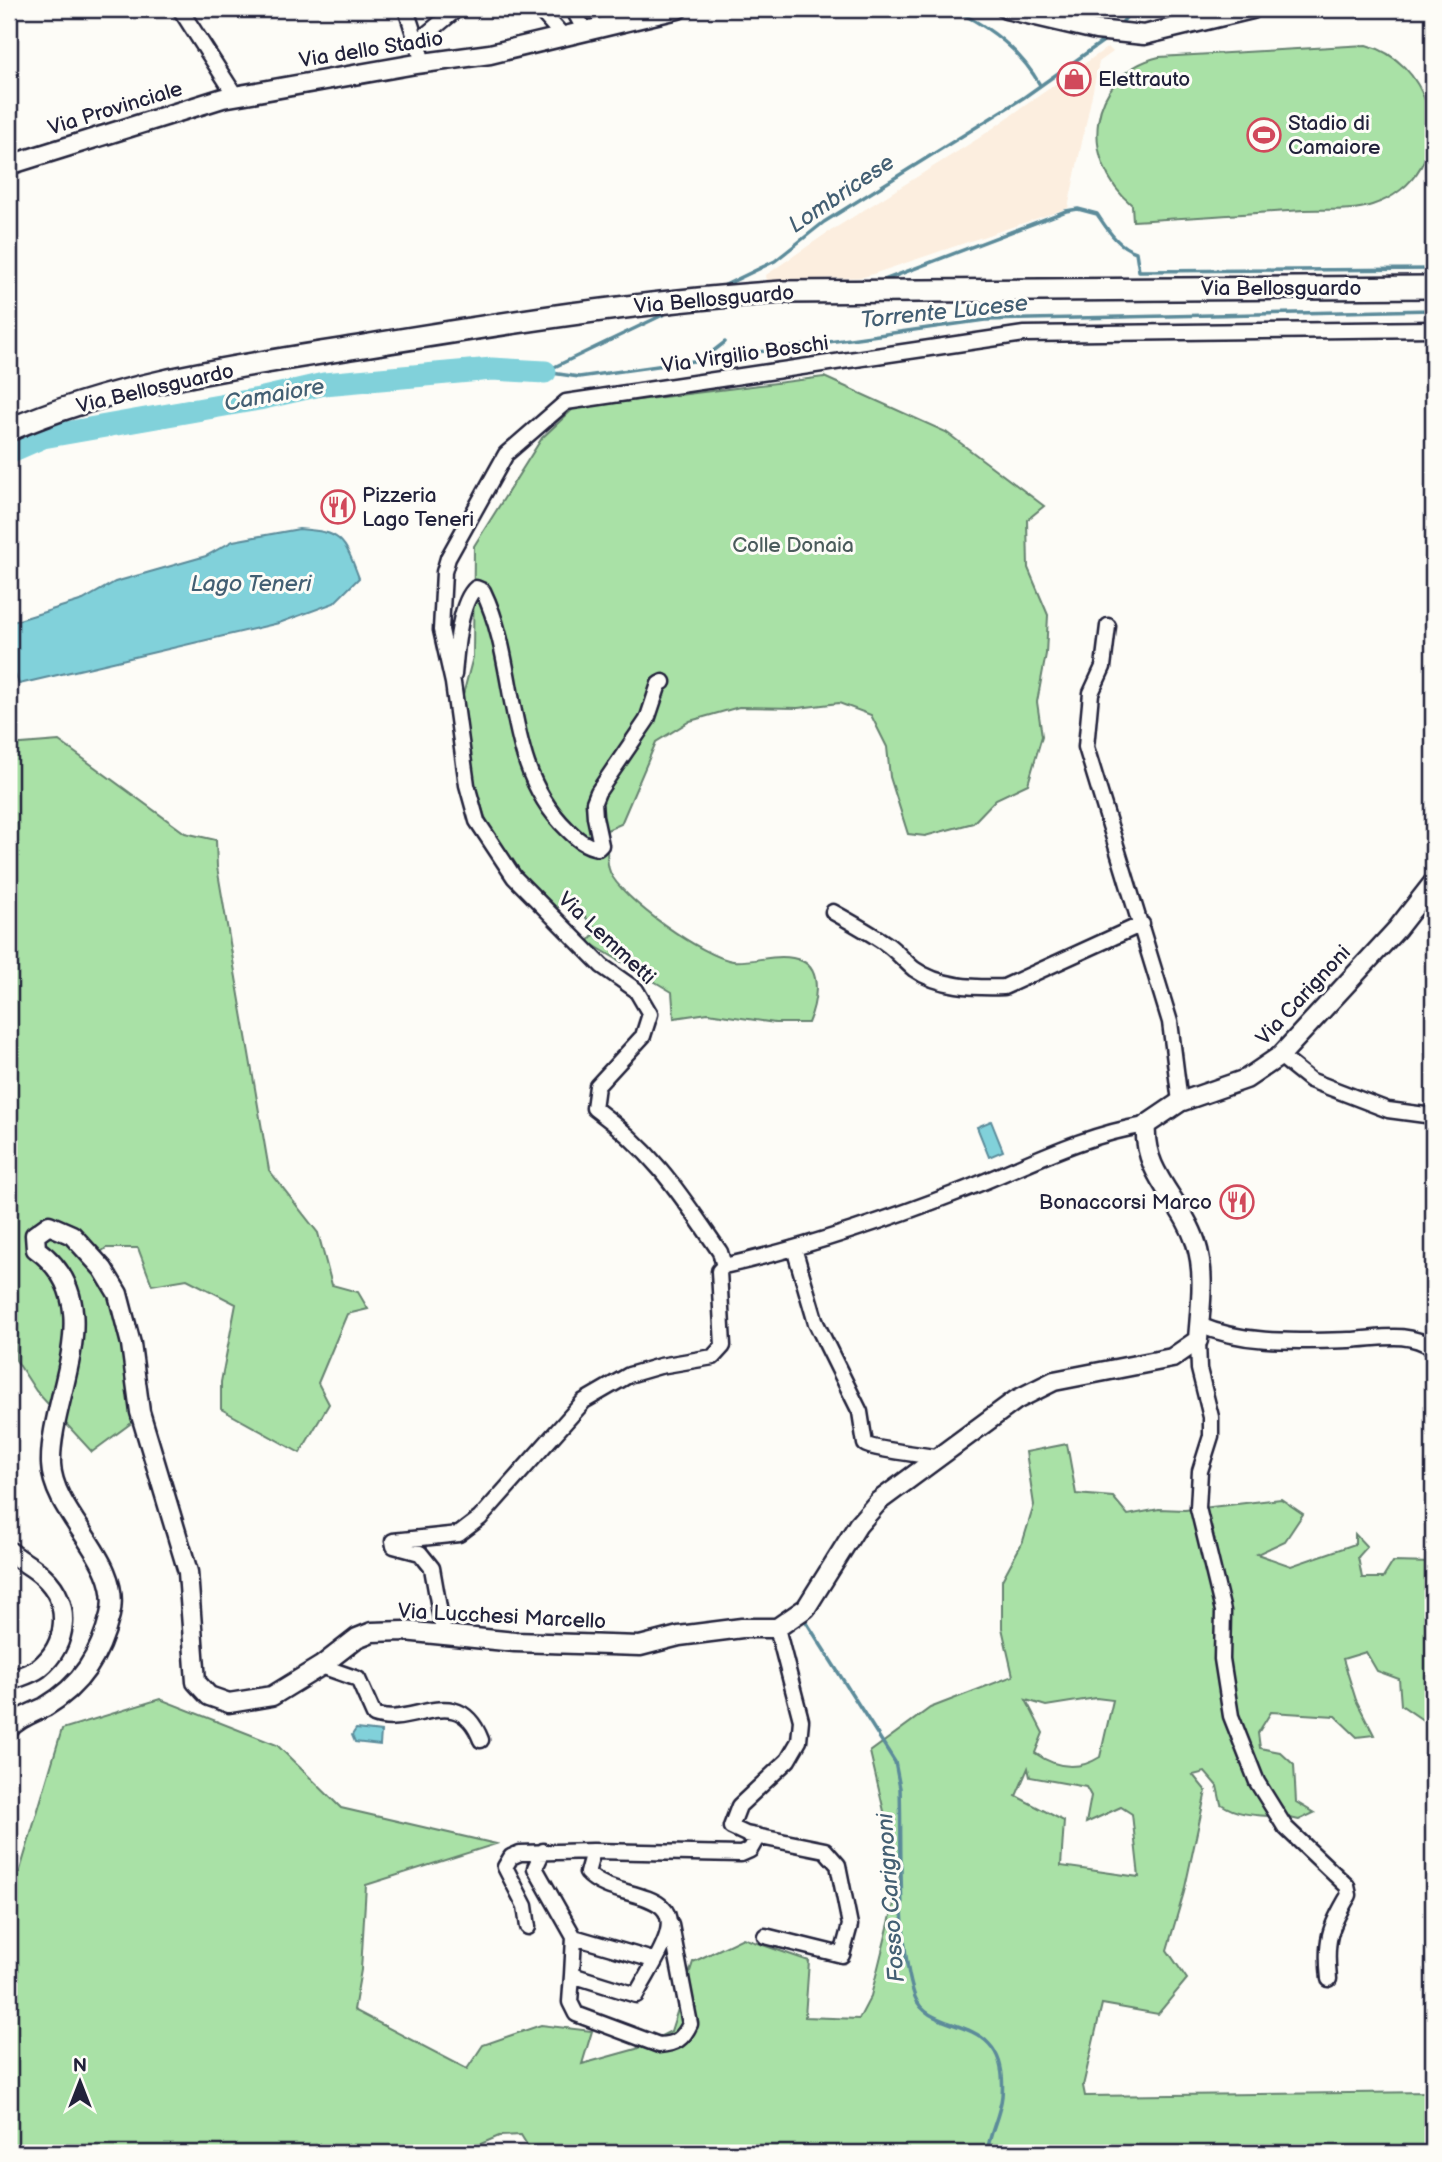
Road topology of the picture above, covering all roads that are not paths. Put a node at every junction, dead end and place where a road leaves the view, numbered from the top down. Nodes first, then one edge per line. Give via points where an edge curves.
1 (180, 9) edge
2 (406, 9) edge
3 (457, 9) edge
4 (539, 9) edge
5 (573, 9) edge
6 (678, 9) edge
7 (1006, 9) edge
8 (1252, 9) edge
9 (585, 31) junction
10 (563, 36) junction
11 (417, 42) junction
12 (424, 62) junction
13 (235, 95) junction
14 (9, 165) edge
15 (1433, 287) edge
16 (1433, 328) edge
17 (566, 402) joint
18 (9, 430) edge
19 (1108, 626) dead end
20 (663, 682) dead end
21 (453, 683) junction
22 (1433, 884) edge
23 (834, 912) dead end
24 (1142, 924) junction
25 (1280, 1056) junction
26 (1180, 1102) junction
27 (1433, 1115) edge
28 (1146, 1125) junction
29 (794, 1248) junction
30 (724, 1266) junction
31 (1198, 1333) junction
32 (1433, 1348) edge
33 (939, 1458) junction
34 (9, 1551) edge
35 (777, 1628) junction
36 (444, 1636) junction
37 (321, 1666) junction
38 (9, 1681) edge
39 (9, 1729) edge
40 (481, 1740) dead end
41 (758, 1836) junction
42 (543, 1851) junction
43 (593, 1851) junction
44 (670, 1923) junction
45 (528, 1927) dead end
46 (765, 1936) dead end
47 (574, 1937) junction
48 (653, 1960) junction
49 (572, 1975) junction
50 (1329, 1979) dead end

1 - 13 street
2 - 11 street
3 - 11 street
4 - 10 street
5 - 9 street
6 - 9 street, Via dello Stadio
7 - 8 street via 1096,30 1144,35
9 - 10 street, Via dello Stadio
10 - 12 street, Via dello Stadio via 491,54
11 - 12 street
12 - 13 street, Via dello Stadio
13 - 14 street, Via Provinciale
15 - 18 main road, Via Bellosguardo via 795,292 659,302 258,364 119,392
16 - 17 street, Via Virgilio Boschi via 1024,334
17 - 21 street, Via Lemmetti via 506,454 448,558 440,615
19 - 24 street via 1103,667 1091,693 1086,747
20 - 21 street via 647,720 594,802 598,848 577,839 555,817 527,766 499,634 489,603 477,588 471,592 460,623
21 - 30 street, Via Lemmetti via 467,785 477,821 490,844 514,877 584,948 636,990 650,1014 643,1035 597,1086 594,1108 661,1167 720,1252
22 - 25 street, Via Carignoni
23 - 24 street via 887,944 930,978 986,988 1004,987
24 - 26 street via 1170,1022
25 - 26 street, Via Carignoni via 1246,1079
25 - 27 street via 1310,1080 1388,1110
26 - 28 street, Via Carignoni
28 - 29 street via 1101,1133 962,1191
28 - 31 street via 1149,1159 1196,1241 1202,1311
29 - 30 street
29 - 33 street via 816,1323 860,1412 865,1444 871,1449 906,1450
30 - 36 street via 719,1271 723,1346 713,1357 629,1375 584,1401 480,1518 459,1534 393,1541 394,1546 420,1553 432,1568
31 - 32 street via 1284,1340 1403,1335
31 - 33 street via 1172,1358 1054,1381 1016,1400
31 - 50 street via 1199,1369 1211,1417 1198,1508 1223,1611 1222,1659 1231,1716 1257,1782 1285,1827 1347,1886 1349,1895 1329,1927
33 - 35 street via 879,1501 858,1525 806,1608
34 - 38 street via 43,1575 56,1591 65,1622 57,1649 38,1669
35 - 36 street, Via Lucchesi Marcello via 704,1633 640,1646
35 - 41 street via 801,1720 799,1741 788,1760 739,1806 731,1827
36 - 37 street, Via Lucchesi Marcello via 372,1632 356,1638
37 - 39 street, Via Lucchesi Marcello via 272,1696 254,1700 229,1703 209,1696 196,1682 188,1572 140,1412 131,1344 118,1294 103,1269 72,1235 49,1226 34,1235 36,1249 64,1281 74,1334 72,1363 55,1431 54,1483 103,1568 112,1610 102,1644 71,1690
37 - 40 street via 358,1679 374,1715 387,1720 425,1711 460,1712 470,1718
41 - 43 street via 750,1850 741,1854
41 - 46 street via 825,1850 838,1865 850,1925 842,1955
42 - 43 street
42 - 45 street via 511,1857 505,1867 525,1906
42 - 47 street via 535,1868
43 - 44 street via 587,1873 596,1882 659,1902
44 - 48 street
44 - 49 street via 690,2024 673,2044 659,2045 576,2014 569,2002
47 - 48 street
47 - 49 street
48 - 49 street via 636,1995

